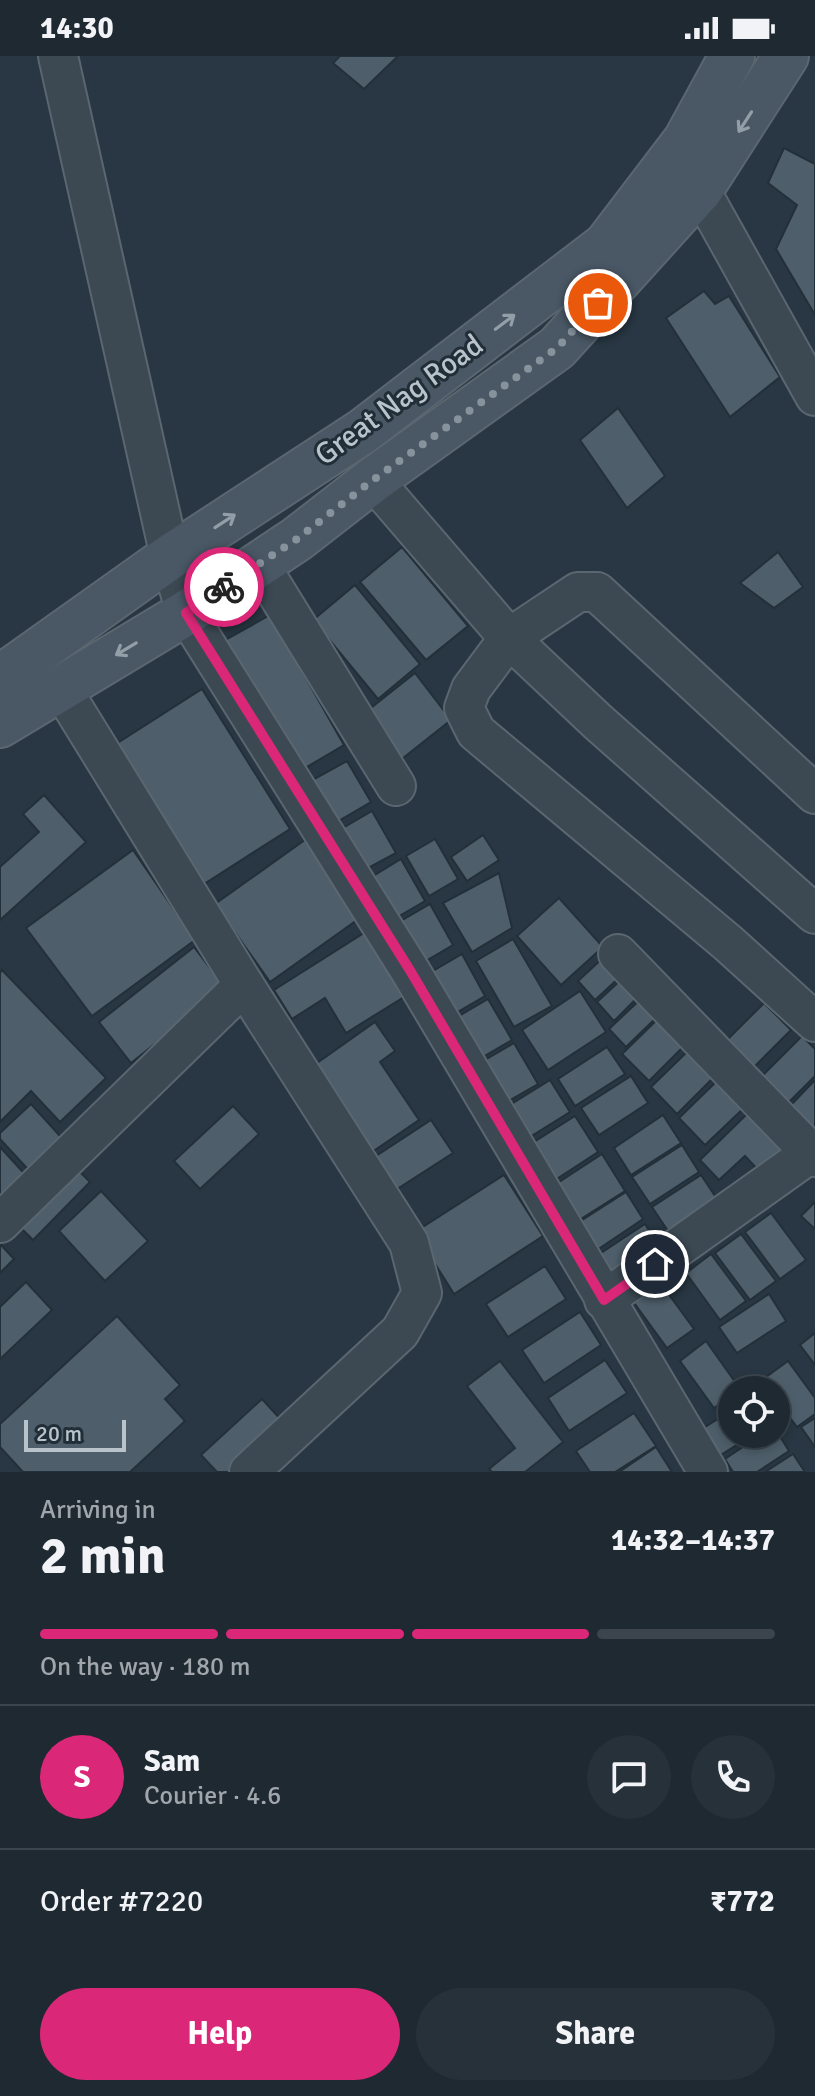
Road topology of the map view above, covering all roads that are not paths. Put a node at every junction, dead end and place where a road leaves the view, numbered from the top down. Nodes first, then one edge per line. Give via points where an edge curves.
1 (58, 56) edge
2 (732, 56) edge
3 (786, 56) edge
4 (700, 190) junction
5 (815, 396) edge
6 (373, 480) junction
7 (170, 557) junction
8 (259, 564) junction
9 (186, 613) junction
10 (509, 638) junction
11 (0, 678) edge
12 (61, 688) junction
13 (0, 725) edge
14 (396, 786) dead end
15 (815, 794) edge
16 (815, 914) edge
17 (618, 954) dead end
18 (244, 985) junction
19 (815, 1022) edge
20 (814, 1154) edge
21 (0, 1223) edge
22 (604, 1300) junction
23 (249, 1472) edge
24 (708, 1472) edge

1 - 7 street
7 -> 2 main road, Great Nag Road via 363,431 606,245 686,140
3 -> 4 main road, Great Nag Road
4 - 5 street
4 - 6 main road, Great Nag Road via 557,348
6 - 8 main road, Great Nag Road
6 - 10 street
7 - 9 street
7 - 11 main road, Great Nag Road
8 - 9 main road, Great Nag Road
8 - 14 street
9 -> 12 main road, Great Nag Road
9 - 22 street via 411,972
10 - 15 street via 578,592 597,592
10 - 16 street
10 - 19 street via 471,689 464,708 476,732
12 - 13 main road, Great Nag Road
12 - 18 street
17 - 20 street
18 - 21 street
18 - 23 street via 409,1243 422,1293 400,1332
20 - 22 street
22 - 24 street

